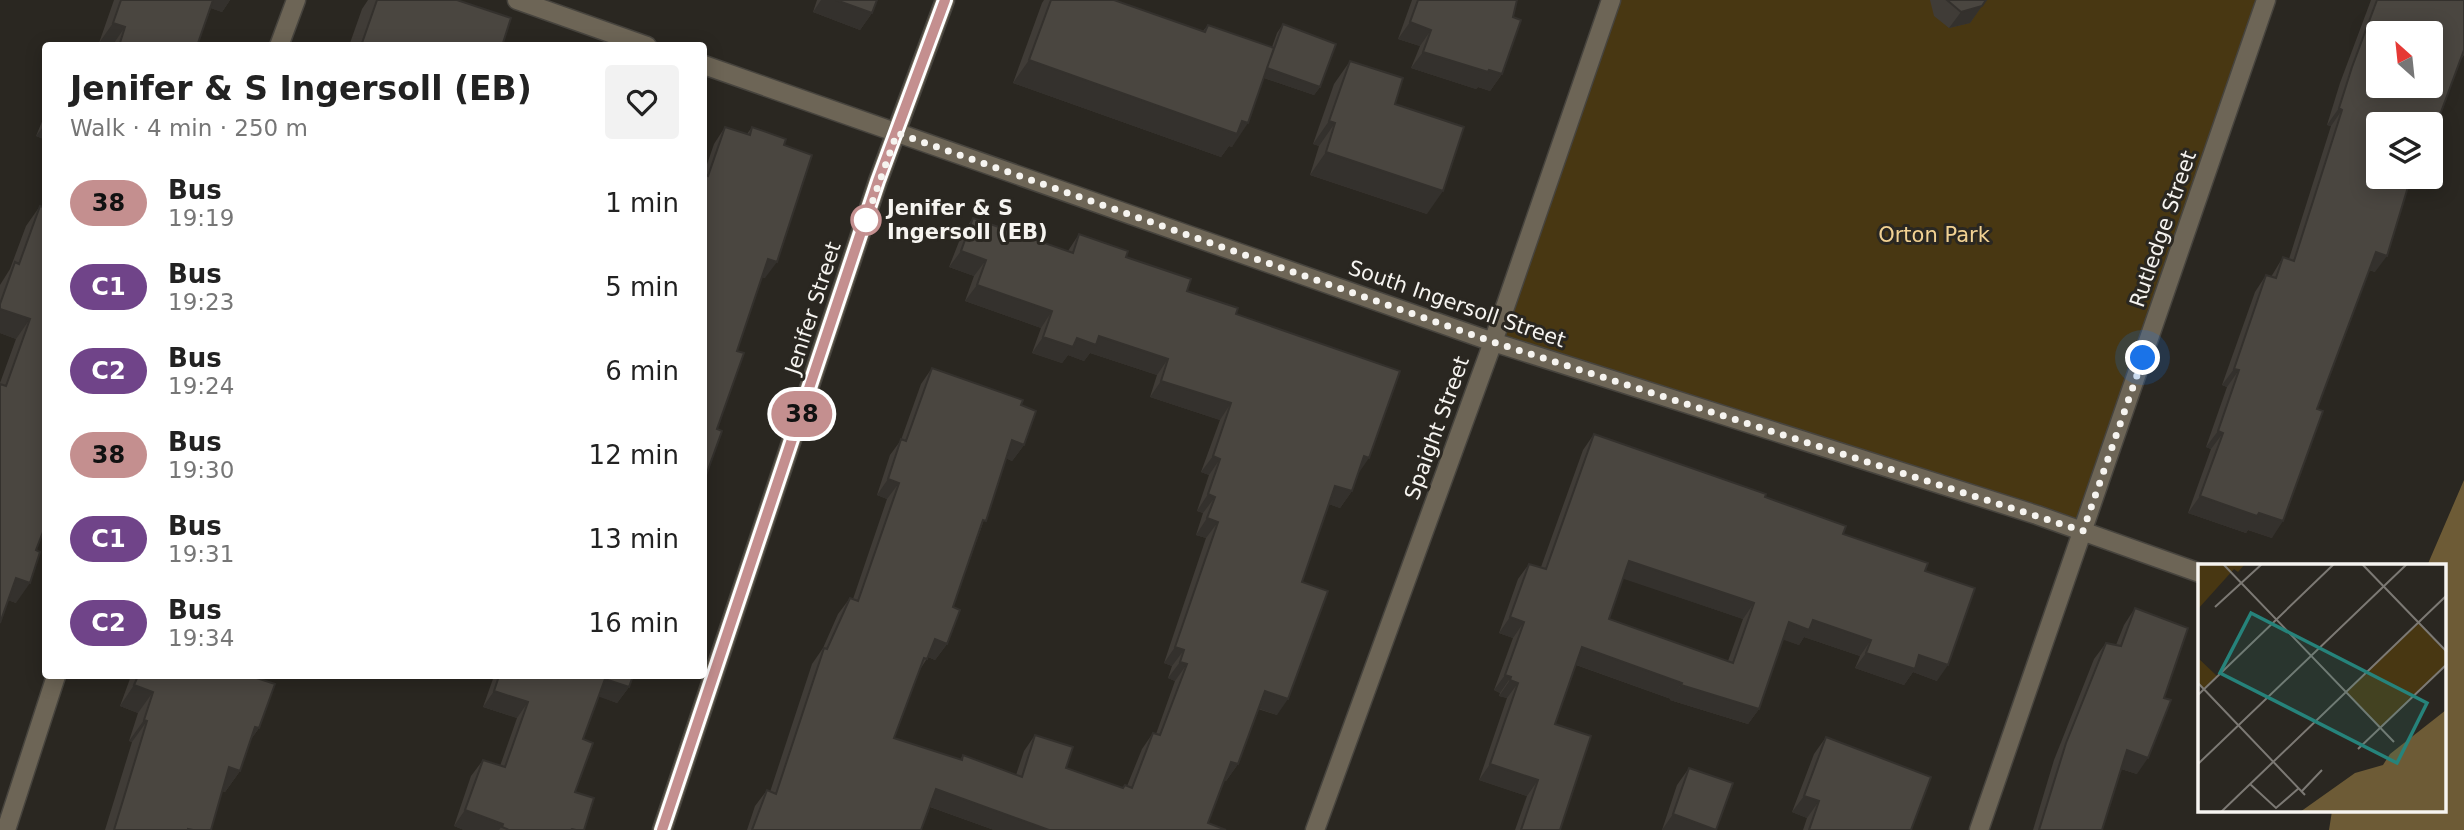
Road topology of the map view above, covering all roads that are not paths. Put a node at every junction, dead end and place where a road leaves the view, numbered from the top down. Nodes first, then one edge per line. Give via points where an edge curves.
1 (296, 0) edge
2 (517, 0) edge
3 (945, 0) edge
4 (1611, 0) edge
5 (2266, 0) edge
6 (280, 42) edge
7 (636, 42) edge
8 (707, 66) edge
9 (897, 133) junction
10 (1493, 342) junction
11 (2083, 531) junction
12 (2198, 572) edge
13 (54, 679) edge
14 (6, 830) edge
15 (662, 830) edge
16 (1315, 830) edge
17 (1979, 830) edge

1 - 6 street
2 - 7 street
3 - 9 street, Jenifer Street
4 - 10 street, Spaight Street
5 - 11 street, Rutledge Street
8 - 9 street, South Ingersoll Street
9 - 10 street, South Ingersoll Street
9 - 15 street, Jenifer Street
10 - 11 street, South Ingersoll Street
10 - 16 street, Spaight Street
11 - 12 street, South Ingersoll Street
11 - 17 street, Rutledge Street
13 - 14 street

